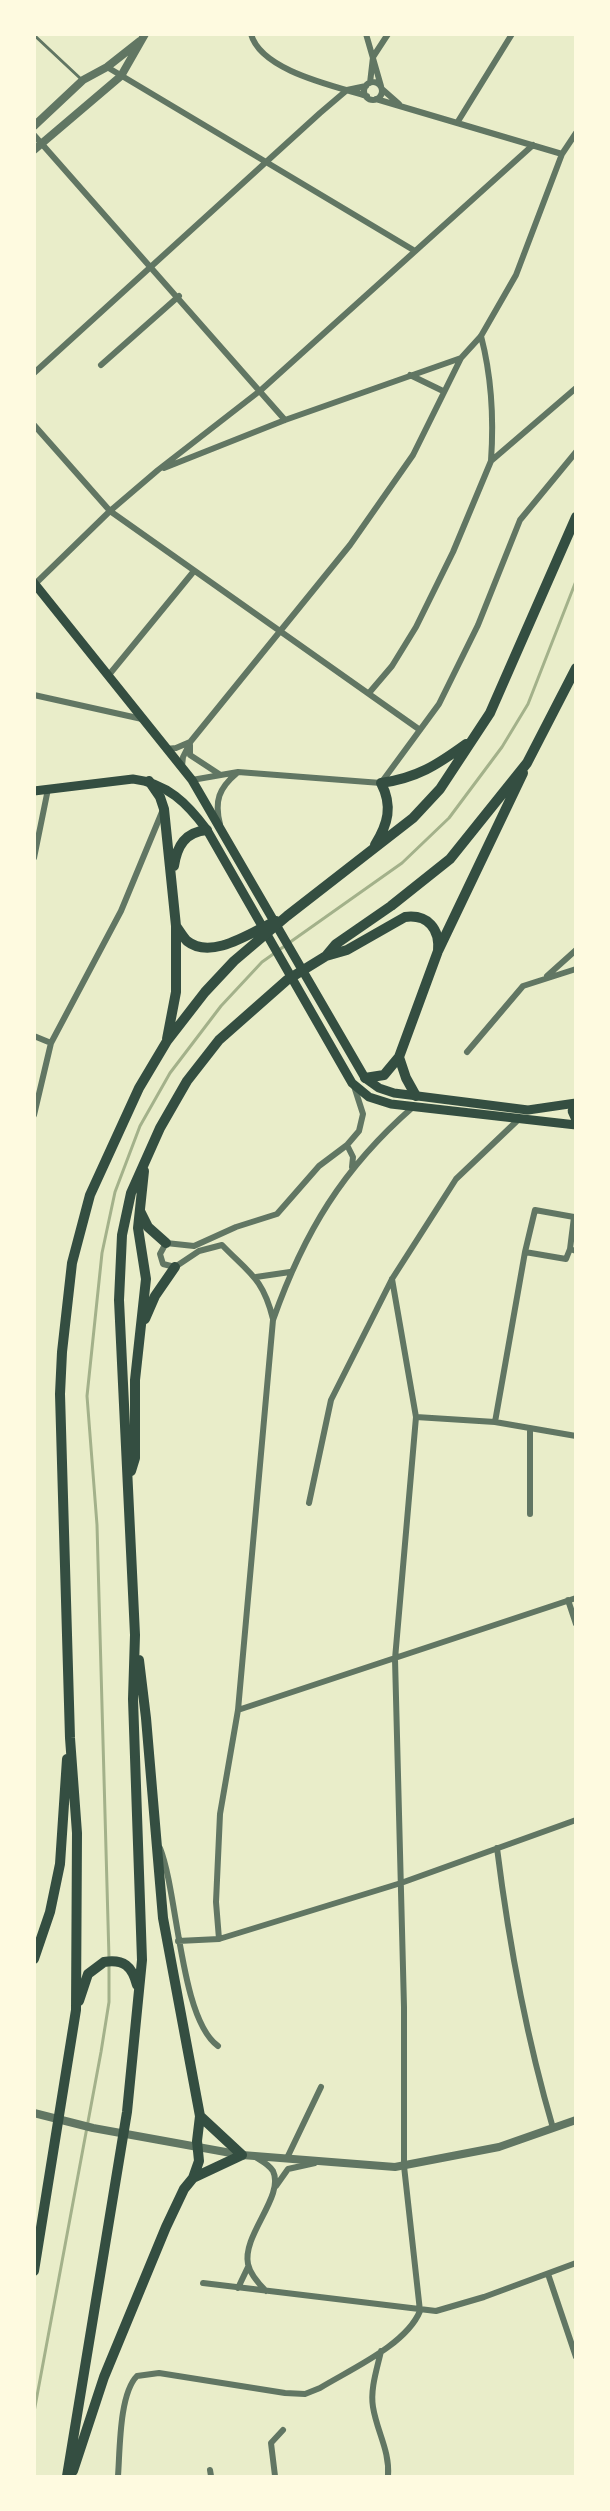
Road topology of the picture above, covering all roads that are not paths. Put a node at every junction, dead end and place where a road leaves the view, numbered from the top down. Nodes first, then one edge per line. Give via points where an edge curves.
1 (251, 34) edge
2 (366, 34) edge
3 (388, 34) edge
4 (512, 34) edge
5 (34, 35) edge
6 (144, 36) edge
7 (373, 57) junction
8 (107, 67) junction
9 (122, 76) junction
10 (83, 80) junction
11 (368, 85) junction
12 (381, 88) junction
13 (347, 90) junction
14 (366, 96) junction
15 (376, 99) junction
16 (402, 106) junction
17 (457, 123) junction
18 (34, 126) edge
19 (576, 133) edge
20 (34, 135) edge
21 (42, 145) junction
22 (533, 145) junction
23 (34, 150) edge
24 (562, 154) junction
25 (265, 163) junction
26 (415, 251) junction
27 (152, 267) junction
28 (179, 296) junction
29 (481, 336) junction
30 (462, 358) junction
31 (101, 365) dead end
32 (34, 373) edge
33 (409, 375) junction
34 (576, 388) edge
35 (261, 390) junction
36 (443, 391) junction
37 (285, 420) junction
38 (34, 425) edge
39 (576, 452) edge
40 (491, 461) junction
41 (158, 470) junction
42 (110, 511) junction
43 (576, 517) edge
44 (194, 572) junction
45 (35, 584) edge
46 (280, 634) junction
47 (576, 668) edge
48 (108, 676) junction
49 (369, 693) junction
50 (34, 695) edge
51 (142, 719) junction
52 (420, 730) junction
53 (473, 740) junction
54 (191, 741) junction
55 (166, 749) junction
56 (527, 763) junction
57 (181, 768) junction
58 (238, 772) junction
59 (219, 774) junction
60 (192, 780) junction
61 (149, 781) junction
62 (381, 783) junction
63 (48, 789) junction
64 (34, 790) edge
65 (164, 809) junction
66 (221, 827) junction
67 (209, 833) junction
68 (372, 850) junction
69 (34, 858) edge
70 (171, 882) junction
71 (287, 916) junction
72 (176, 926) junction
73 (576, 950) edge
74 (438, 951) junction
75 (326, 956) junction
76 (576, 969) edge
77 (547, 976) junction
78 (34, 1036) edge
79 (167, 1041) junction
80 (51, 1043) junction
81 (467, 1052) dead end
82 (399, 1057) junction
83 (365, 1078) junction
84 (352, 1083) junction
85 (415, 1101) junction
86 (576, 1104) edge
87 (34, 1115) edge
88 (519, 1119) junction
89 (576, 1120) edge
90 (576, 1125) edge
91 (347, 1145) junction
92 (145, 1158) junction
93 (352, 1167) junction
94 (140, 1211) junction
95 (166, 1243) junction
96 (573, 1250) edge
97 (525, 1252) junction
98 (175, 1268) junction
99 (290, 1272) junction
100 (256, 1277) junction
101 (392, 1279) junction
102 (273, 1320) junction
103 (139, 1336) junction
104 (416, 1417) junction
105 (495, 1422) junction
106 (530, 1428) junction
107 (576, 1436) edge
108 (128, 1483) junction
109 (309, 1503) dead end
110 (530, 1514) dead end
111 (576, 1598) edge
112 (567, 1600) junction
113 (576, 1624) edge
114 (135, 1635) junction
115 (395, 1659) junction
116 (238, 1710) junction
117 (70, 1738) junction
118 (576, 1820) edge
119 (155, 1833) junction
120 (497, 1848) junction
121 (401, 1883) junction
122 (219, 1939) junction
123 (178, 1941) junction
124 (34, 1959) edge
125 (140, 1994) junction
126 (76, 2010) junction
127 (218, 2046) dead end
128 (321, 2087) dead end
129 (34, 2113) edge
130 (200, 2116) junction
131 (576, 2120) edge
132 (553, 2128) junction
133 (195, 2147) junction
134 (242, 2155) junction
135 (254, 2156) junction
136 (287, 2158) junction
137 (322, 2162) junction
138 (404, 2166) junction
139 (193, 2178) junction
140 (276, 2186) junction
141 (576, 2263) edge
142 (248, 2267) junction
143 (34, 2271) edge
144 (548, 2274) junction
145 (203, 2283) dead end
146 (238, 2288) junction
147 (266, 2291) junction
148 (420, 2311) junction
149 (381, 2351) junction
150 (576, 2357) edge
151 (283, 2430) dead end
152 (69, 2476) edge
153 (118, 2476) edge
154 (275, 2476) edge
155 (388, 2476) edge

1 - 13 street via 268,58 287,70
2 - 7 street
3 - 7 street
4 - 17 street
5 - 10 lane
6 - 8 street
6 - 9 street
7 - 11 street
7 - 12 street
8 - 9 street
8 - 10 street
9 - 21 street
9 - 25 street
10 - 18 street
11 - 12 street via 375,82
11 - 13 street
11 - 14 street
12 - 15 street
12 - 16 street
13 - 14 street
13 - 25 street
14 - 15 street
15 - 16 street
16 - 17 street
17 - 22 street
19 - 24 street
20 - 21 street
21 - 23 street
21 - 27 street
22 - 24 street
22 - 26 street
24 - 29 street via 516,275
25 - 26 street
25 - 27 street
26 - 35 street
27 - 28 street
27 - 32 street
28 - 31 street
28 - 35 street
29 - 30 street
29 - 40 street via 490,380
30 - 33 street
30 - 36 street
33 - 36 street
33 - 37 street
34 - 40 street
35 - 37 street
35 - 41 street
36 - 46 street via 413,455 350,546
37 - 41 street
38 - 42 street
39 - 52 street via 520,520 456,671
40 - 49 street via 416,627 392,666
41 - 42 street
42 - 44 street
42 - 45 street
43 - 53 highway via 490,713
44 - 46 street
44 - 48 street
45 - 48 main road
46 - 49 street
46 - 54 street
47 - 56 highway
48 - 51 main road
49 - 52 street
50 - 51 street
51 - 55 main road
52 - 62 street
53 - 62 highway via 408,779
53 - 68 highway via 440,789 413,818
54 - 55 street
54 - 57 street
54 - 59 street via 190,755
55 - 57 main road
56 - 74 highway
56 - 75 highway via 450,859 336,944
57 - 60 main road
58 - 59 street
58 - 62 street
58 - 66 street via 219,793 216,808
59 - 60 street
60 - 66 main road
61 - 63 main road via 133,778
61 - 65 highway
61 - 67 main road via 174,793 192,809
62 - 68 highway via 389,810 386,828
63 - 64 main road
63 - 69 street
65 - 70 highway
65 - 80 street via 121,911
66 - 83 main road
67 - 70 highway via 192,833 183,840 176,852
67 - 84 main road
68 - 71 highway
70 - 72 highway
71 - 72 highway via 227,944 209,947 188,942
71 - 79 highway via 234,961
72 - 79 highway via 176,992
73 - 77 street
74 - 75 highway via 432,924 413,916 340,953
74 - 82 highway
75 - 92 highway via 287,980 219,1040 187,1081
76 - 77 street
77 - 81 street via 523,986
78 - 80 street
79 - 117 highway via 139,1088 98,1173 72,1263 60,1394
80 - 87 street
82 - 83 highway via 384,1075
82 - 85 highway
83 - 85 main road via 379,1088
84 - 85 main road via 379,1101
84 - 91 street via 363,1118 359,1131
85 - 86 main road via 528,1110
85 - 88 main road
85 - 93 street
86 - 89 main road via 572,1111
88 - 90 main road
88 - 101 street via 456,1179
91 - 93 street via 353,1157
91 - 95 street via 318,1166 277,1214 194,1246
92 - 94 highway
92 - 108 highway via 131,1192 122,1235 119,1300
93 - 99 street via 304,1242
94 - 95 highway via 148,1227
94 - 103 highway via 138,1228 146,1279
95 - 98 street via 161,1261
96 - 97 street via 566,1259
96 - 97 street via 574,1216 535,1210
97 - 105 street
98 - 100 street via 199,1251 222,1245
98 - 103 highway via 155,1296
99 - 100 street
99 - 102 street
100 - 102 street
101 - 104 street
101 - 109 street via 331,1400
102 - 116 street
103 - 108 highway via 135,1458
104 - 105 street
104 - 115 street
105 - 106 street
106 - 107 street
106 - 110 street
108 - 114 highway
111 - 112 street
112 - 113 street
112 - 115 street
114 - 119 highway
114 - 125 highway
115 - 116 street
115 - 121 street
116 - 122 street via 219,1828
117 - 124 highway via 60,1864 50,1912
117 - 126 highway via 77,1833
118 - 120 street
119 - 123 street via 165,1861
119 - 130 highway via 167,1946
120 - 121 street
120 - 132 street via 522,2011
121 - 122 street
121 - 138 street
122 - 123 street
123 - 127 street via 202,2027
125 - 126 highway via 132,1970 125,1963 109,1961 88,1974
125 - 152 highway via 127,2112
126 - 143 highway
128 - 136 street
129 - 133 street
130 - 133 highway
130 - 134 highway
131 - 132 street
132 - 138 street via 499,2147
133 - 134 street
133 - 139 highway via 200,2161
134 - 135 street
134 - 139 highway
135 - 136 street
135 - 140 street via 272,2170
136 - 137 street
137 - 138 street
137 - 140 street via 288,2169
138 - 148 street
139 - 152 highway via 166,2227 104,2377
140 - 142 street via 252,2239
141 - 144 street
142 - 146 street
142 - 147 street
144 - 148 street via 453,2307
144 - 150 street
145 - 146 street
146 - 147 street
147 - 148 street
148 - 149 street via 409,2330
149 - 153 street via 320,2388 298,2395 159,2373 137,2376 129,2388
149 - 155 street via 373,2407 388,2458
151 - 154 street via 272,2443

